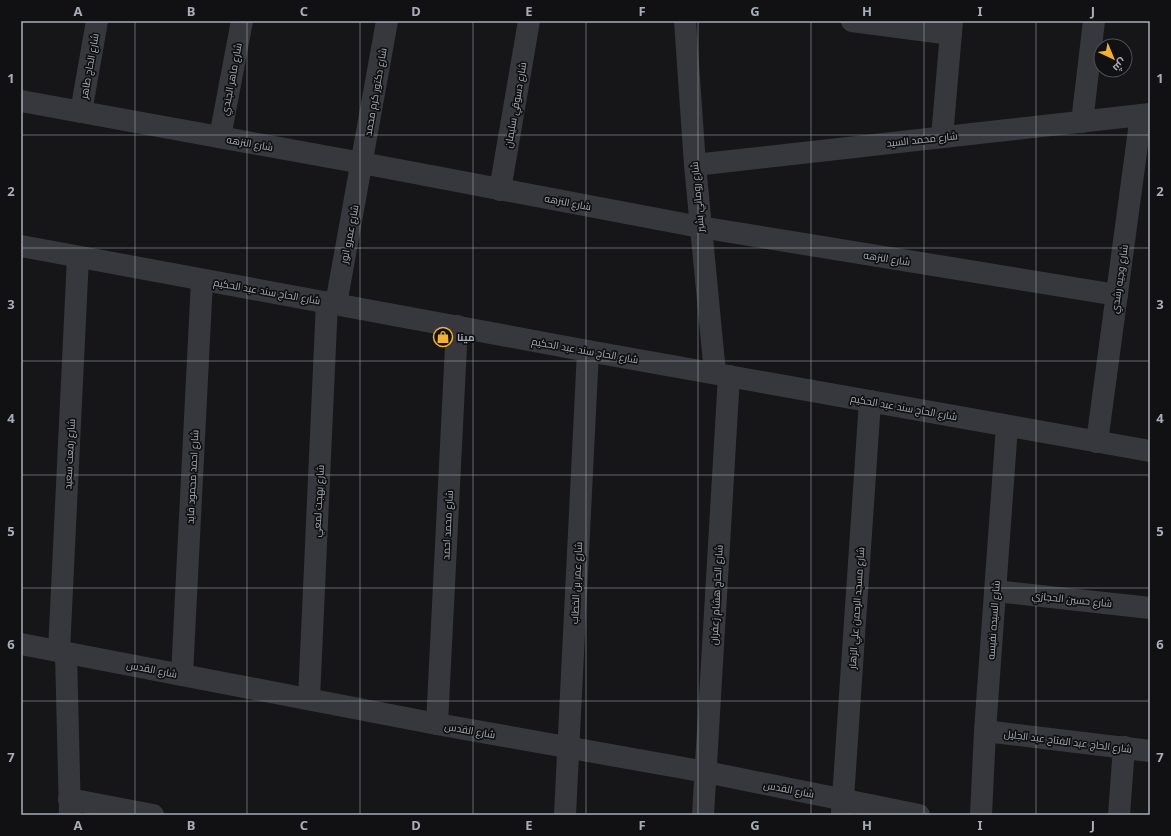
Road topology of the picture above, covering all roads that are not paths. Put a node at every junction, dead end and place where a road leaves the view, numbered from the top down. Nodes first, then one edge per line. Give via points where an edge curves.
1 (97, 21) edge
2 (242, 21) edge
3 (387, 21) edge
4 (529, 21) edge
5 (685, 21) edge
6 (852, 21) edge
7 (1094, 21) edge
8 (951, 27) edge
9 (21, 101) edge
10 (80, 112) junction
11 (1145, 115) edge
12 (1082, 122) junction
13 (942, 137) junction
14 (220, 138) junction
15 (362, 163) junction
16 (695, 164) junction
17 (500, 190) junction
18 (700, 227) junction
19 (21, 246) edge
20 (78, 257) junction
21 (202, 280) junction
22 (1117, 295) junction
23 (331, 303) junction
24 (457, 326) junction
25 (588, 351) junction
26 (722, 374) junction
27 (870, 401) junction
28 (1007, 426) junction
29 (1097, 442) junction
30 (1150, 451) edge
31 (995, 590) junction
32 (1150, 608) edge
33 (21, 644) edge
34 (63, 652) junction
35 (182, 675) junction
36 (309, 699) junction
37 (437, 724) junction
38 (986, 731) junction
39 (1124, 747) junction
40 (568, 748) junction
41 (1150, 751) edge
42 (706, 772) junction
43 (70, 807) edge
44 (842, 807) edge
45 (153, 815) edge
46 (565, 815) edge
47 (703, 815) edge
48 (919, 815) edge
49 (981, 815) edge
50 (1119, 815) edge

1 - 10 street, شارع الحاج طاهر
2 - 14 street, شارع ماهر الجندي
3 - 15 street, شارع دكتور كرم محمد
4 - 17 street, شارع دسوقي سليمان
5 - 16 street, شارع روماني بشير
6 - 8 street
7 - 12 street
8 - 13 street
9 - 10 street, شارع النزهه
10 - 14 street, شارع النزهه
11 - 12 street, شارع محمد السيد
11 - 22 street, شارع وجيه رشدي
12 - 13 street, شارع محمد السيد
13 - 16 street, شارع محمد السيد
14 - 15 street, شارع النزهه
15 - 17 street, شارع النزهه
15 - 23 street, شارع عمرو انور
16 - 18 street, شارع روماني بشير
17 - 18 street, شارع النزهه
18 - 22 street, شارع النزهه
18 - 26 street, شارع روماني بشير
19 - 20 street, شارع الحاج سند عبد الحكيم
20 - 21 street, شارع الحاج سند عبد الحكيم
20 - 34 street, شارع رفعت سعيد
21 - 23 street, شارع الحاج سند عبد الحكيم
21 - 35 street, شارع احمد محمود فايد
22 - 29 street, شارع وجيه رشدي
23 - 24 street, شارع الحاج سند عبد الحكيم
23 - 36 street, شارع بهجت لمعي
24 - 25 street, شارع الحاج سند عبد الحكيم
24 - 37 street, شارع محمد احمد
25 - 26 street, شارع الحاج سند عبد الحكيم
25 - 40 street, شارع عمر بن الخطاب
26 - 27 street, شارع الحاج سند عبد الحكيم
26 - 42 street, شارع الحاج هشام زعفران
27 - 28 street, شارع الحاج سند عبد الحكيم
27 - 44 street, شارع مسجد الرحمن علي الزهار
28 - 29 street, شارع الحاج سند عبد الحكيم
28 - 31 street, شارع السيده نفيسه
29 - 30 street, شارع الحاج سند عبد الحكيم
31 - 32 street, شارع حسين الحجازي
31 - 38 street, شارع السيده نفيسه
33 - 34 street, شارع القدس
34 - 35 street, شارع القدس
34 - 43 street, شارع رفعت سعيد
35 - 36 street, شارع القدس
36 - 37 street, شارع القدس
37 - 40 street, شارع القدس
38 - 39 street, شارع الحاج عبد الفتاح عبد الجليل
38 - 49 street, شارع السيده نفيسه
39 - 41 street, شارع الحاج عبد الفتاح عبد الجليل
39 - 50 street
40 - 42 street, شارع القدس
40 - 46 street, شارع عمر بن الخطاب
42 - 44 street, شارع القدس
42 - 47 street, شارع الحاج هشام زعفران
43 - 45 street
44 - 48 street, شارع القدس

